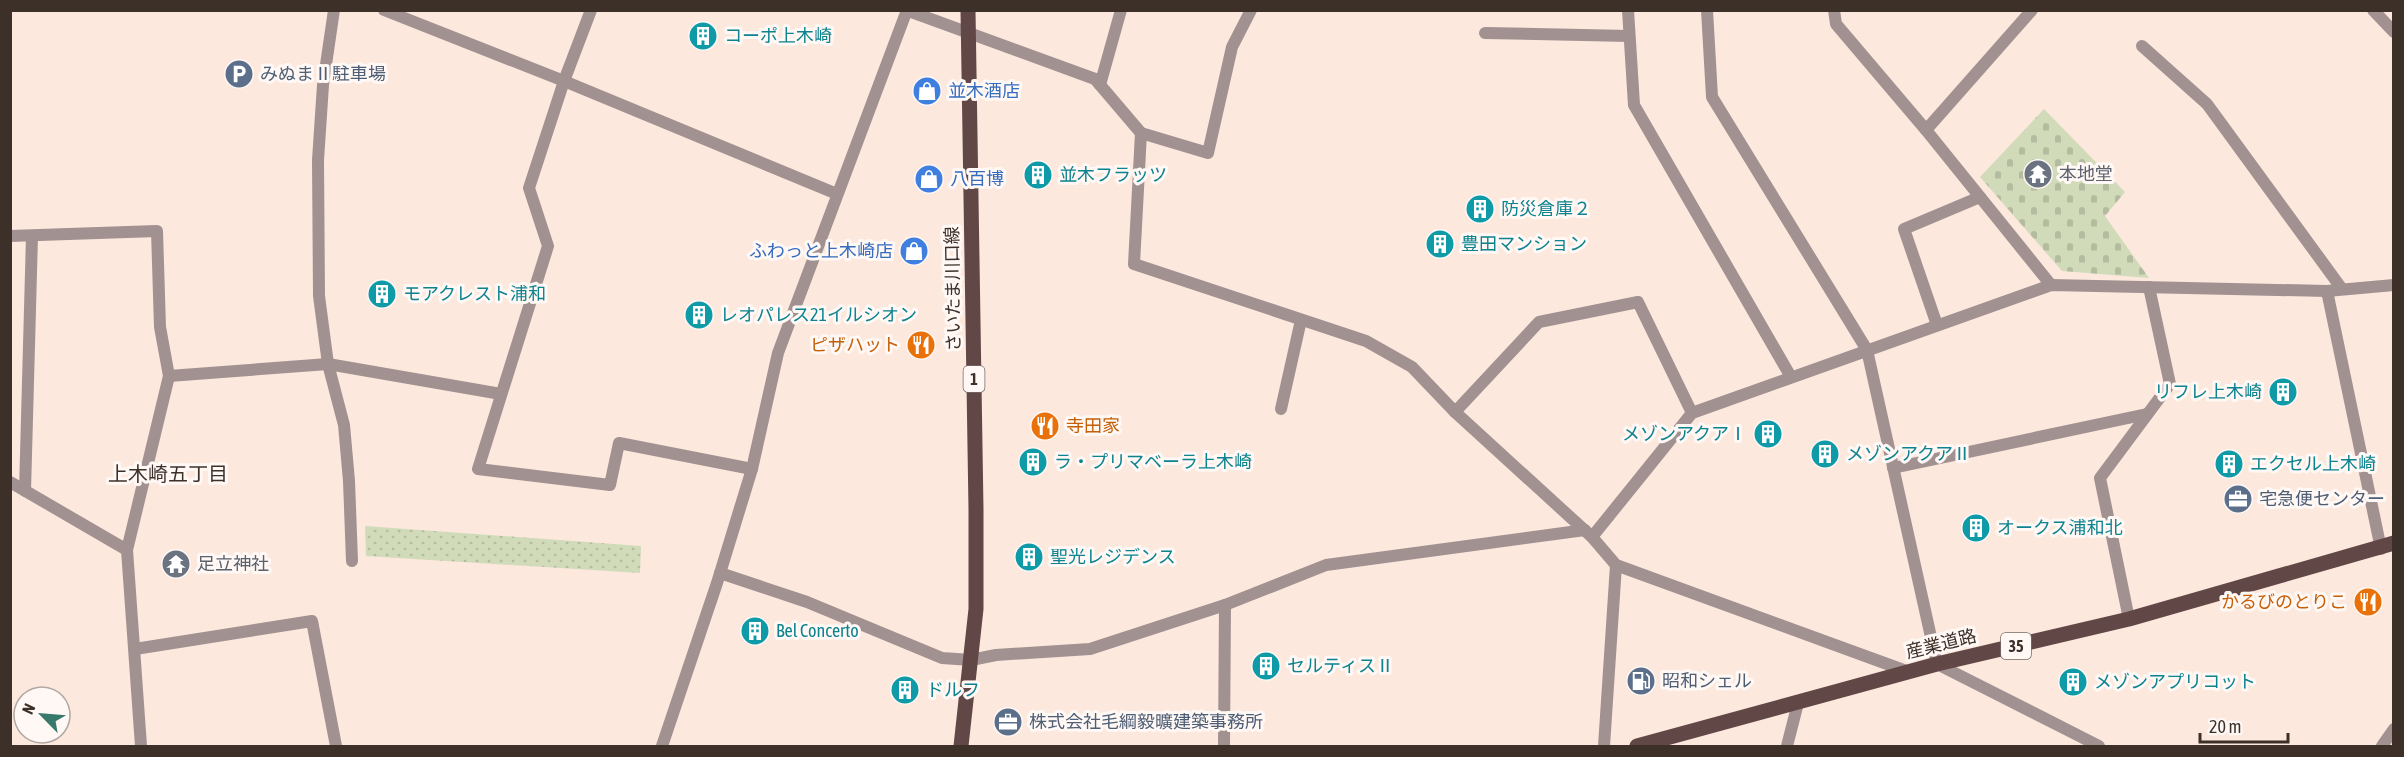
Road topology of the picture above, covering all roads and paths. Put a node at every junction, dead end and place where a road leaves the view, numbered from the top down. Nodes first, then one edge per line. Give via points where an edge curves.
1 (334, 10) edge
2 (384, 10) edge
3 (591, 10) edge
4 (968, 10) edge
5 (1121, 10) edge
6 (1251, 10) edge
7 (1628, 10) edge
8 (1707, 10) edge
9 (1834, 10) edge
10 (2032, 10) edge
11 (2373, 10) edge
12 (907, 11) edge
13 (2394, 32) edge
14 (968, 33) junction
15 (1485, 33) dead end
16 (1629, 36) junction
17 (2142, 46) dead end
18 (564, 81) junction
19 (1100, 85) junction
20 (1926, 130) junction
21 (1141, 133) junction
22 (837, 194) junction
23 (1980, 197) junction
24 (10, 236) edge
25 (32, 236) junction
26 (2051, 285) junction
27 (2394, 285) edge
28 (2149, 286) junction
29 (2342, 290) junction
30 (2327, 291) junction
31 (1301, 320) junction
32 (1937, 325) junction
33 (1867, 350) junction
34 (328, 364) junction
35 (169, 376) junction
36 (1791, 377) junction
37 (501, 394) junction
38 (1281, 409) dead end
39 (1455, 412) junction
40 (1692, 412) junction
41 (2147, 414) junction
42 (1893, 468) junction
43 (752, 469) junction
44 (10, 482) edge
45 (25, 491) junction
46 (1588, 534) junction
47 (2387, 546) edge
48 (127, 550) junction
49 (352, 561) dead end
50 (1616, 565) junction
51 (720, 573) junction
52 (1226, 605) junction
53 (2129, 620) junction
54 (135, 649) junction
55 (971, 660) junction
56 (1937, 664) junction
57 (1909, 672) junction
58 (1798, 703) junction
59 (2394, 729) edge
60 (141, 747) edge
61 (336, 747) edge
62 (662, 747) edge
63 (961, 747) edge
64 (1224, 747) edge
65 (1604, 747) edge
66 (1637, 747) edge
67 (1787, 747) edge
68 (2099, 747) edge
69 (2382, 747) edge

1 - 34 street via 318,160 319,297
2 - 18 street
3 - 18 street
4 - 14 main road, さいたま川口線 / 1
5 - 19 street
6 - 21 street via 1232,47 1208,153
7 - 16 street
8 - 33 street via 1712,97
9 - 20 street via 1836,24
10 - 20 street
11 - 13 street
12 - 14 street
12 - 22 street
14 - 19 street via 1095,79
14 - 55 main road, さいたま川口線 / 1 via 976,509
15 - 16 street
16 - 36 street via 1634,105
17 - 29 street via 2207,104
18 - 22 street
18 - 37 street via 529,188 548,246
19 - 21 street
20 - 23 street
21 - 31 street via 1134,264
22 - 43 street via 778,353
23 - 26 street
23 - 32 street via 1904,229
24 - 25 street
25 - 35 street via 157,231 160,327
25 - 45 street
26 - 28 street
26 - 32 street
27 - 29 street
28 - 30 street
28 - 41 street via 2170,384
29 - 30 street
30 - 47 street
31 - 38 street
31 - 39 street via 1366,341 1412,367
32 - 33 street
33 - 36 street
33 - 42 street
34 - 35 street
34 - 37 street
34 - 49 street via 344,425
35 - 48 street
36 - 40 street
37 - 43 street via 478,469 610,485 619,443
39 - 40 street via 1539,322 1638,303
39 - 46 street
40 - 46 street
41 - 42 street
41 - 53 street via 2100,478
42 - 56 street
43 - 51 street
44 - 45 street
45 - 48 street
46 - 50 street
46 - 52 street via 1326,565
47 - 53 main road, 産業道路 / 35
48 - 54 street
50 - 57 street
50 - 65 street
51 - 55 street via 807,602 942,658
51 - 62 street
52 - 55 street via 1090,649
52 - 64 street
53 - 56 main road, 産業道路 / 35
54 - 60 street
54 - 61 street via 312,621
55 - 63 main road, さいたま川口線 / 1
56 - 57 main road, 産業道路 / 35
56 - 68 street
57 - 58 main road, 産業道路 / 35
58 - 66 main road, 産業道路 / 35
58 - 67 street
59 - 69 street

